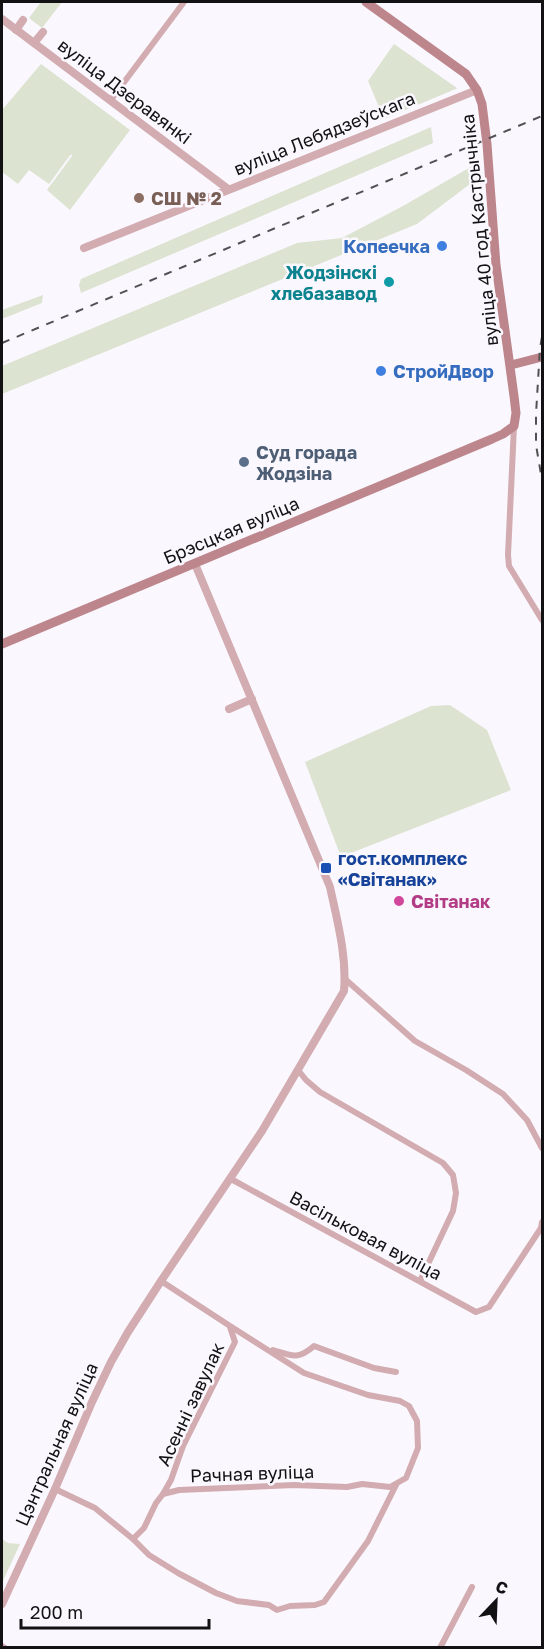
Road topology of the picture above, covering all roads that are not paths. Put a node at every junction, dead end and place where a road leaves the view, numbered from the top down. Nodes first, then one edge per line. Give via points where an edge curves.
1 (184, 2) edge
2 (366, 2) edge
3 (2, 19) edge
4 (23, 20) dead end
5 (16, 30) junction
6 (43, 32) dead end
7 (34, 43) junction
8 (477, 90) junction
9 (110, 101) junction
10 (228, 189) junction
11 (84, 248) dead end
12 (543, 357) edge
13 (511, 365) junction
14 (514, 426) junction
15 (195, 564) junction
16 (543, 620) edge
17 (2, 644) edge
18 (252, 699) junction
19 (229, 710) dead end
20 (345, 979) junction
21 (298, 1070) junction
22 (543, 1148) edge
23 (231, 1179) junction
24 (543, 1222) edge
25 (161, 1281) junction
26 (420, 1281) junction
27 (230, 1326) junction
28 (267, 1348) junction
29 (396, 1372) dead end
30 (396, 1485) junction
31 (55, 1490) junction
32 (163, 1494) junction
33 (133, 1539) junction
34 (472, 1587) dead end
35 (2, 1604) edge
36 (440, 1647) edge

1 - 9 street
2 - 8 main road, вуліца 40 год Кастрычніка via 466,74
3 - 5 street, вуліца Дзеравянкі
4 - 5 street
5 - 7 street, вуліца Дзеравянкі
6 - 7 street
7 - 9 street, вуліца Дзеравянкі
8 - 10 street, вуліца Лебядзеўскага
8 - 13 main road, вуліца 40 год Кастрычніка via 487,144 496,265
9 - 10 street, вуліца Дзеравянкі
10 - 11 street, вуліца Лебядзеўскага
12 - 13 main road
13 - 14 main road
14 - 15 main road, Брэсцкая вуліца via 492,439
14 - 16 street via 509,567
15 - 17 main road, Брэсцкая вуліца
15 - 18 street
18 - 19 street
18 - 20 street via 330,887
20 - 21 street, Цэнтральная вуліца via 344,991
20 - 22 street via 415,1041 503,1094 527,1120
21 - 23 street, Цэнтральная вуліца
21 - 26 street via 320,1092 442,1162 453,1175 453,1211
23 - 25 street, Цэнтральная вуліца
23 - 26 street, Васільковая вуліца
24 - 26 street, Васільковая вуліца via 489,1307 477,1312
25 - 27 street
25 - 31 street, Цэнтральная вуліца via 111,1362
27 - 28 street
27 - 32 street, Асенні завулак via 235,1342
28 - 29 street via 294,1357 314,1346
28 - 30 street via 304,1373 409,1406 417,1422 418,1448 406,1478
30 - 32 street, Рачная вуліца via 294,1485
30 - 33 street via 368,1541 324,1602 315,1605 278,1610 216,1593 149,1555
31 - 33 street via 95,1508
31 - 35 street, Цэнтральная вуліца
32 - 33 street via 144,1528
34 - 36 street

